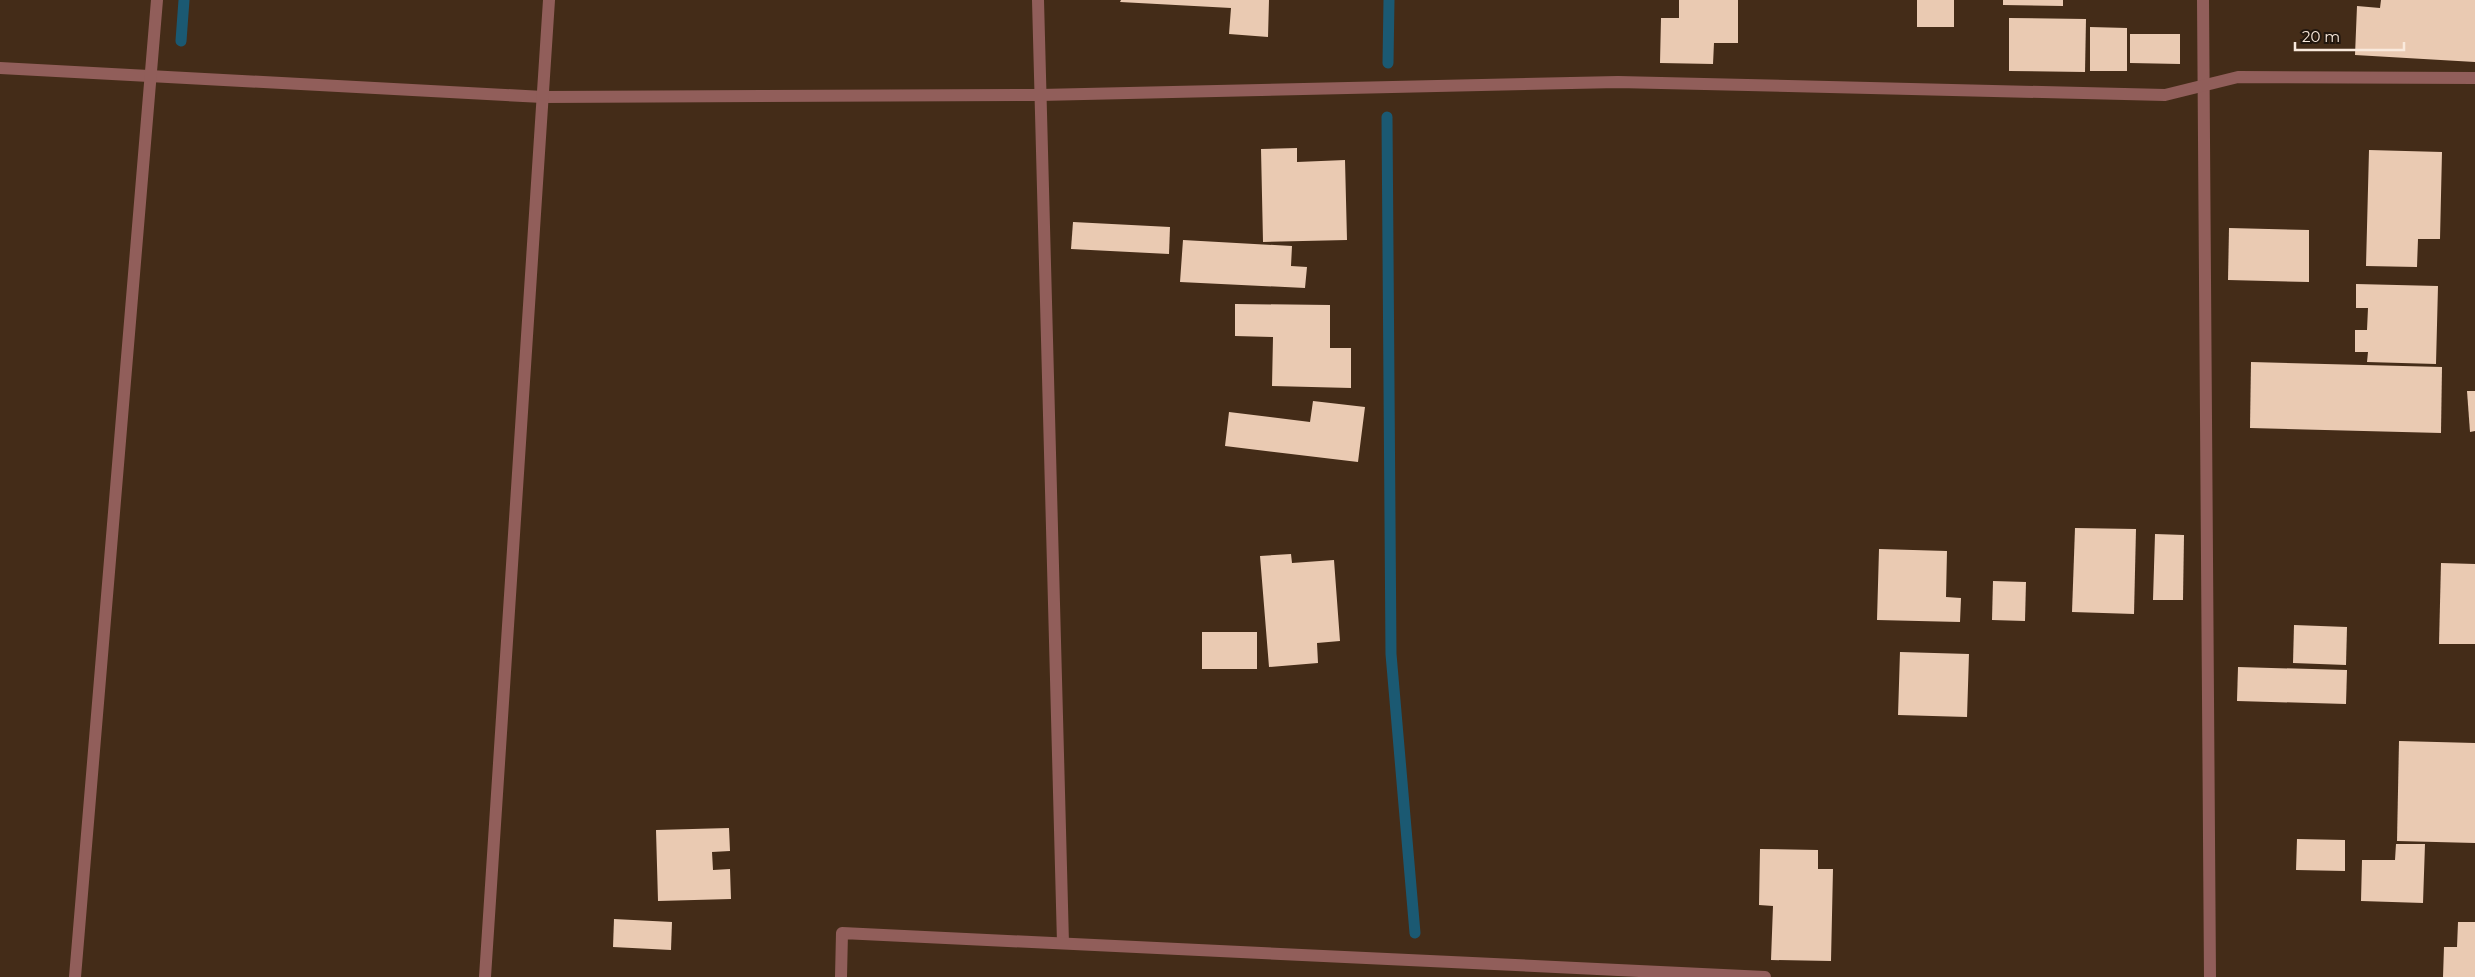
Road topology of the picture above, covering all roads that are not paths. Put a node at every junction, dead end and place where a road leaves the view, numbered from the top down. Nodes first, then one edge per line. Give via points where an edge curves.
1 (157, 0) edge
2 (549, 0) edge
3 (1038, 0) edge
4 (2203, 0) edge
5 (0, 68) edge
6 (150, 77) junction
7 (2475, 78) edge
8 (2203, 87) junction
9 (1040, 94) junction
10 (542, 97) junction
11 (1063, 942) junction
12 (75, 977) edge
13 (484, 977) edge
14 (842, 977) edge
15 (1766, 977) edge
16 (2210, 977) edge

1 - 6 street
2 - 10 street
3 - 9 street
4 - 8 street
5 - 6 street
6 - 10 street
6 - 12 street
7 - 8 street via 2238,77
8 - 9 street via 2165,95 1618,82
8 - 16 street
9 - 10 street
9 - 11 street
10 - 13 street
11 - 14 street via 842,933
11 - 15 street

